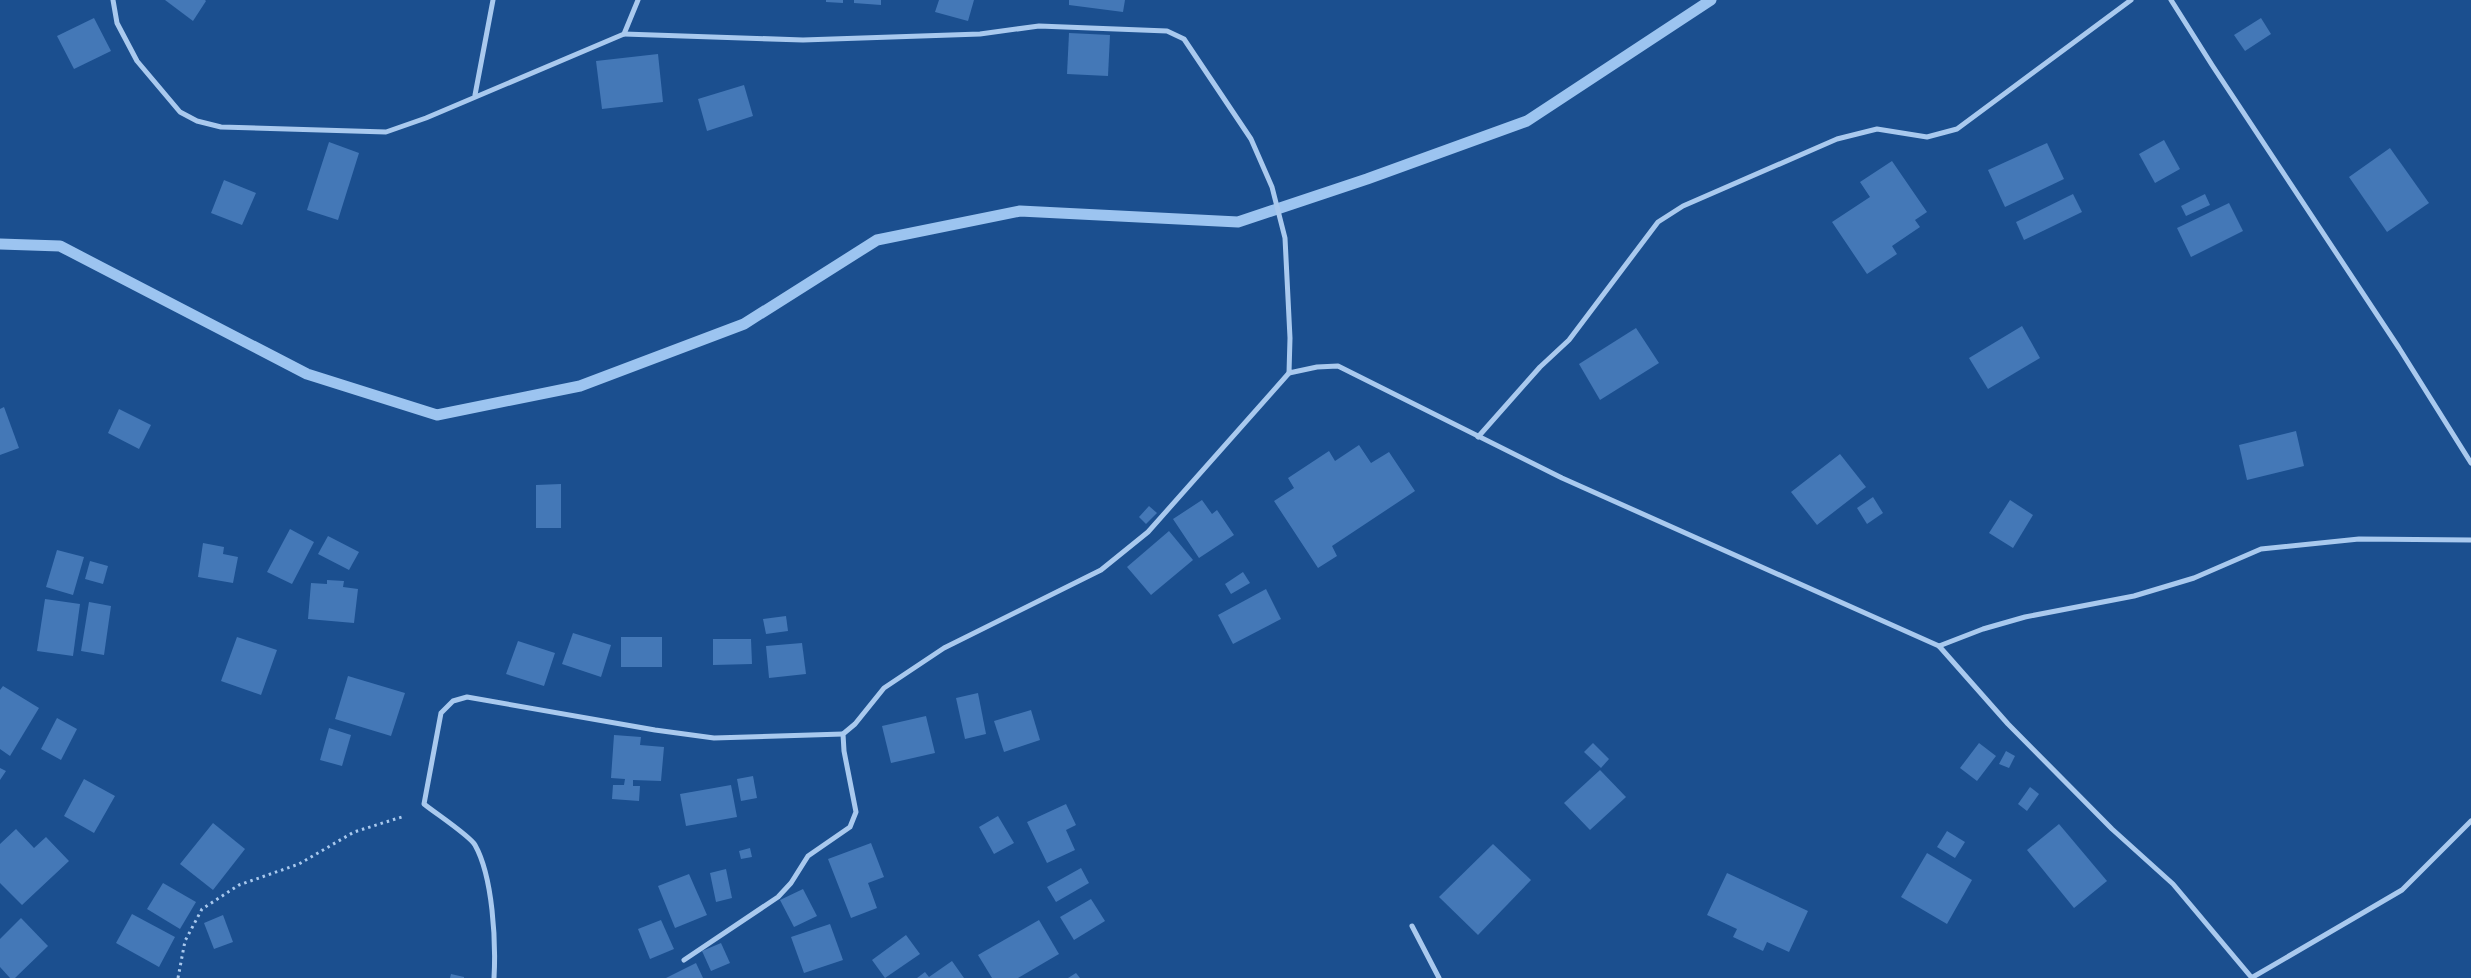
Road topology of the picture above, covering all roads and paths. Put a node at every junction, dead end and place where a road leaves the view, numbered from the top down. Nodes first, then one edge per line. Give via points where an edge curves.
1 (113, 0) edge
2 (494, 0) edge
3 (638, 0) edge
4 (2132, 0) edge
5 (2171, 0) edge
6 (624, 34) junction
7 (475, 95) junction
8 (1289, 373) junction
9 (1478, 437) junction
10 (2471, 463) edge
11 (2471, 540) edge
12 (1938, 646) junction
13 (843, 734) junction
14 (424, 804) junction
15 (2471, 821) edge
16 (1412, 926) dead end
17 (684, 960) dead end
18 (2252, 977) edge
19 (178, 978) edge
20 (494, 978) edge
21 (1439, 978) edge

1 - 7 street via 118,24 138,61 180,112 205,123 221,127 386,132
2 - 7 street
3 - 6 street
4 - 9 street via 1957,129 1927,137 1876,130 1837,139 1683,206 1658,222 1569,340 1540,366
5 - 10 street
6 - 7 street
6 - 8 street via 803,40 980,34 1039,26 1142,29 1177,34 1251,139 1272,187 1285,238
8 - 9 street via 1338,366
8 - 13 street via 1148,532 1101,570 944,648 884,688
9 - 12 street via 1675,530
11 - 12 street via 2359,539 2261,549 2194,578 2134,596 2025,617
12 - 18 street via 2008,724 2105,822 2173,884
13 - 14 street via 714,738 467,697 452,700 441,713
13 - 17 street via 856,812 850,827 808,856 778,897
14 - 19 path via 401,818 354,832 299,864 239,885 202,909 185,941
14 - 20 street via 475,844 488,880
15 - 18 street via 2402,890
16 - 21 street

